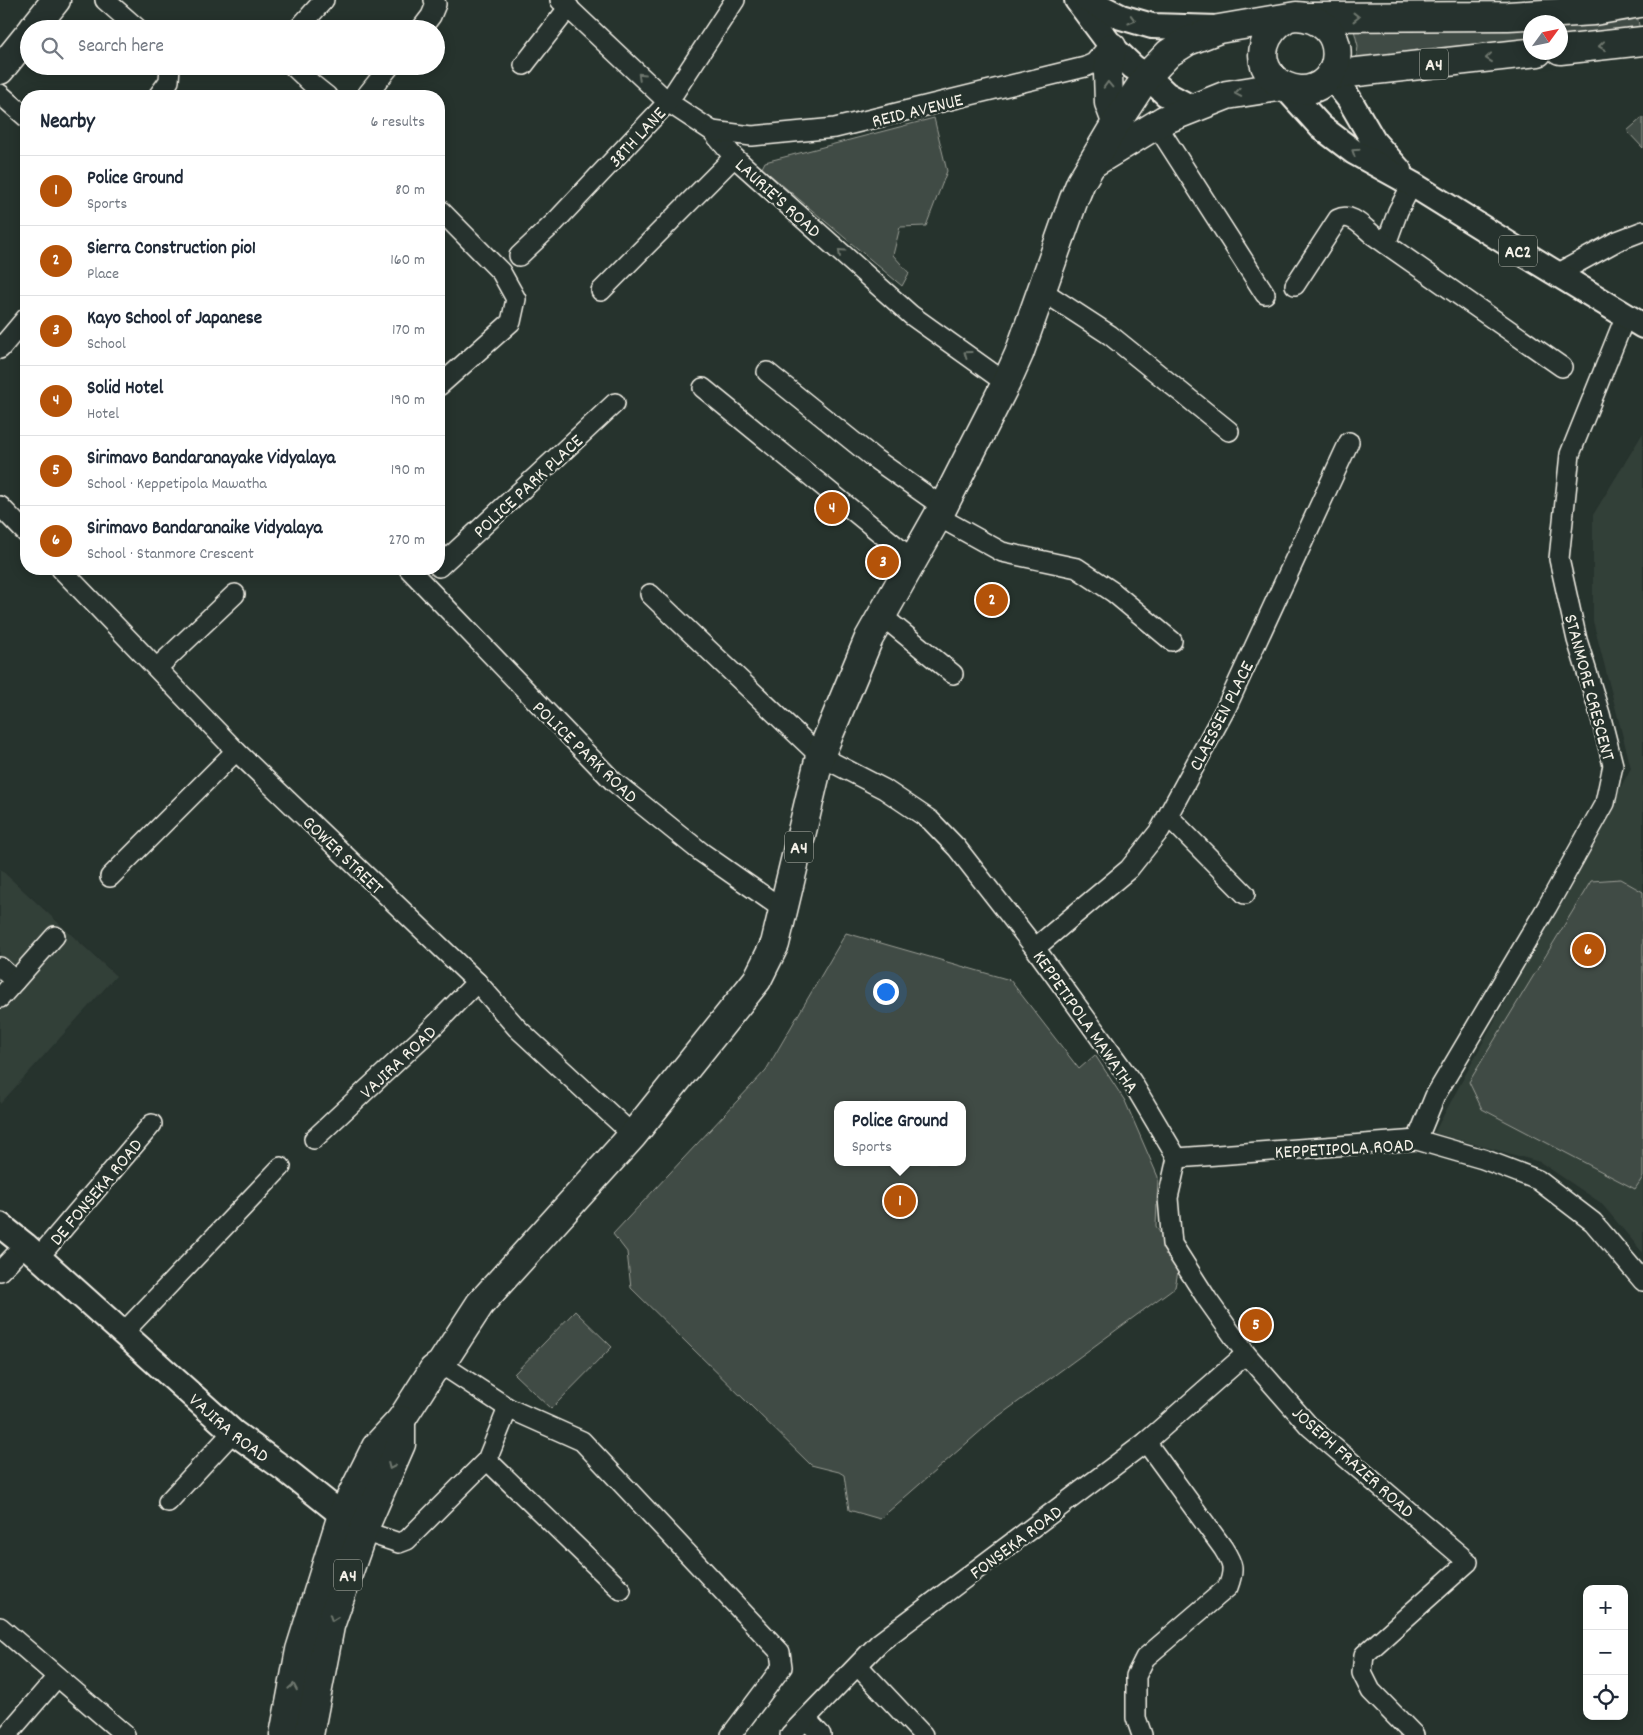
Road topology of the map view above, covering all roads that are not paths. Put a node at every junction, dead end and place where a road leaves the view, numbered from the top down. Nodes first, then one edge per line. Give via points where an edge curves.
1 (56, 0) edge
2 (105, 0) edge
3 (324, 0) edge
4 (434, 0) edge
5 (734, 0) edge
6 (1077, 0) edge
7 (1087, 0) edge
8 (1643, 1) edge
9 (564, 4) edge
10 (1501, 8) edge
11 (1292, 12) edge
12 (40, 20) edge
13 (128, 20) edge
14 (306, 20) edge
15 (428, 20) edge
16 (1219, 28) junction
17 (1643, 41) edge
18 (20, 45) edge
19 (1111, 45) junction
20 (1568, 49) edge
21 (1523, 54) edge
22 (524, 65) dead end
23 (0, 70) edge
24 (1330, 74) junction
25 (169, 75) edge
26 (302, 75) edge
27 (383, 75) edge
28 (1147, 76) junction
29 (1284, 86) junction
30 (163, 90) edge
31 (320, 90) edge
32 (371, 90) edge
33 (0, 94) edge
34 (668, 102) junction
35 (1194, 109) junction
36 (20, 112) edge
37 (1116, 122) junction
38 (1156, 124) junction
39 (712, 131) junction
40 (734, 157) junction
41 (1091, 164) junction
42 (1412, 184) junction
43 (445, 215) edge
44 (1643, 231) edge
45 (1386, 244) junction
46 (519, 256) dead end
47 (1558, 274) junction
48 (1295, 285) dead end
49 (1041, 290) junction
50 (601, 291) dead end
51 (1265, 294) dead end
52 (1634, 321) edge
53 (20, 325) edge
54 (0, 349) edge
55 (1562, 367) dead end
56 (767, 372) dead end
57 (445, 381) edge
58 (1006, 383) junction
59 (703, 388) dead end
60 (615, 403) dead end
61 (1229, 431) dead end
62 (1349, 442) dead end
63 (0, 506) edge
64 (940, 512) junction
65 (20, 527) edge
66 (912, 559) junction
67 (445, 561) edge
68 (67, 575) edge
69 (415, 575) edge
70 (430, 575) edge
71 (422, 582) junction
72 (235, 594) dead end
73 (650, 594) dead end
74 (881, 615) junction
75 (1172, 641) dead end
76 (157, 668) junction
77 (953, 674) dead end
78 (236, 751) junction
79 (820, 756) junction
80 (1168, 816) junction
81 (110, 877) dead end
82 (1245, 894) dead end
83 (784, 910) junction
84 (55, 936) dead end
85 (1035, 948) junction
86 (0, 967) edge
87 (15, 981) junction
88 (477, 982) junction
89 (0, 998) edge
90 (152, 1124) dead end
91 (632, 1134) junction
92 (314, 1138) dead end
93 (1416, 1140) junction
94 (1177, 1158) junction
95 (280, 1167) dead end
96 (0, 1225) edge
97 (31, 1251) junction
98 (0, 1271) edge
99 (1643, 1281) edge
100 (123, 1333) junction
101 (1246, 1354) junction
102 (441, 1364) junction
103 (508, 1408) junction
104 (233, 1432) junction
105 (1146, 1442) junction
106 (487, 1460) junction
107 (168, 1502) dead end
108 (352, 1523) junction
109 (621, 1590) dead end
110 (0, 1627) edge
111 (858, 1666) junction
112 (57, 1677) junction
113 (806, 1719) junction
114 (303, 1734) edge
115 (7, 1735) edge
116 (126, 1735) edge
117 (731, 1735) edge
118 (790, 1735) edge
119 (821, 1735) edge
120 (923, 1735) edge
121 (1142, 1735) edge
122 (1414, 1735) edge

1 - 12 highway
2 - 13 street
3 - 14 street
4 - 15 street via 436,4
5 - 34 street, 38TH LANE
6 - 19 main road
7 -> 16 main road via 1121,17 1152,26
8 - 10 highway, A4 via 1594,11
9 - 22 street
34 -> 9 street, LAURIE'S ROAD
11 -> 10 highway, A4
11 - 16 highway, A4
11 - 24 highway via 1318,21 1334,38 1336,60
11 - 29 highway via 1268,35 1264,46 1267,68 1273,78
16 - 28 highway, A4 via 1169,53
17 -> 20 highway
18 - 23 highway
19 - 28 main road
37 -> 19 highway via 1109,103
19 - 39 street, REID AVENUE via 1094,63 1085,67 835,128 752,136
21 -> 24 highway, A4
24 - 29 highway via 1323,82 1304,90
24 - 42 main road, AC2 via 1374,142
25 - 30 street
26 - 31 street
27 - 32 street
28 - 35 main road via 1166,94
28 - 37 highway, A4
29 -> 35 highway via 1227,95
42 -> 29 main road, AC2 via 1354,152 1321,126
33 - 36 street
34 - 39 street, LAURIE'S ROAD
34 - 46 street, 38TH LANE
35 - 38 highway
37 - 41 highway, A4
38 - 41 highway
38 - 51 street
39 - 40 street, LAURIE'S ROAD
40 - 50 street
58 -> 40 street, LAURIE'S ROAD via 911,315
41 - 49 highway, A4 via 1074,199
42 - 45 street
42 - 47 main road, AC2
43 - 57 street via 501,272 516,299 511,322
44 - 47 street
45 - 48 street via 1343,216
45 - 55 street
47 - 52 main road, AC2
49 - 58 highway, A4
49 - 61 street via 1110,335
52 - 93 street, STANMORE CRESCENT via 1570,454 1558,559 1577,640 1613,765 1606,803 1435,1096
53 - 54 street
56 - 64 street
58 - 64 highway, A4
59 - 66 street
60 - 67 street, POLICE PARK PLACE
62 - 80 street, CLAESSEN PLACE via 1227,706
63 - 65 street
64 - 66 highway, A4
64 - 75 street via 1002,552 1077,568 1113,592
66 - 74 highway, A4
68 - 76 street, GOWER STREET
69 - 71 street, POLICE PARK ROAD
70 - 71 street, POLICE PARK PLACE
71 - 83 street, POLICE PARK ROAD via 612,781 701,852
72 - 76 street
73 - 79 street, KEPPETIPOLA MAWATHA
74 - 77 street
74 - 79 highway, A4 via 868,638
76 - 78 street, GOWER STREET
78 - 81 street
78 - 88 street, GOWER STREET
79 - 83 highway, A4
79 - 85 street, KEPPETIPOLA MAWATHA via 884,789 930,820 957,848
80 - 82 street
80 - 85 street, CLAESSEN PLACE via 1130,868
83 - 91 highway, A4 via 775,944 757,980
84 - 87 street
85 - 94 street, KEPPETIPOLA MAWATHA via 1132,1082
86 - 87 street
87 - 89 street
88 - 91 street, GOWER STREET via 518,1028
88 - 92 street, VAJIRA ROAD
90 - 97 street, DE FONSEKA ROAD
91 - 102 highway, A4 via 480,1304
93 - 94 street, KEPPETIPOLA ROAD
93 - 99 street, KEPPETIPOLA ROAD via 1483,1159 1538,1180 1593,1222
94 - 101 street via 1168,1198 1172,1244
95 - 100 street
96 - 97 main road, VAJIRA ROAD
97 - 98 street, DE FONSEKA ROAD
97 - 100 main road, VAJIRA ROAD
100 - 104 main road, VAJIRA ROAD
101 - 105 street, FONSEKA ROAD
101 - 122 street, JOSEPH FRAZER ROAD via 1310,1427 1468,1562 1364,1655 1362,1673 1372,1691
102 - 103 street
102 - 108 highway, A4 via 433,1370 401,1420 401,1444
103 - 106 street
103 - 117 street via 582,1441 780,1652 782,1667
104 - 107 street
104 - 108 main road, VAJIRA ROAD
105 - 111 street, FONSEKA ROAD via 879,1644
105 - 121 street via 1223,1548 1232,1562 1233,1574 1228,1587 1145,1658 1136,1676 1136,1718
106 - 108 street via 400,1543
106 - 109 street
108 - 114 highway, A4
110 - 112 street
111 - 113 street, FONSEKA ROAD
111 - 120 street
112 - 115 street
112 - 116 street
113 - 118 street, FONSEKA ROAD
113 - 119 street

